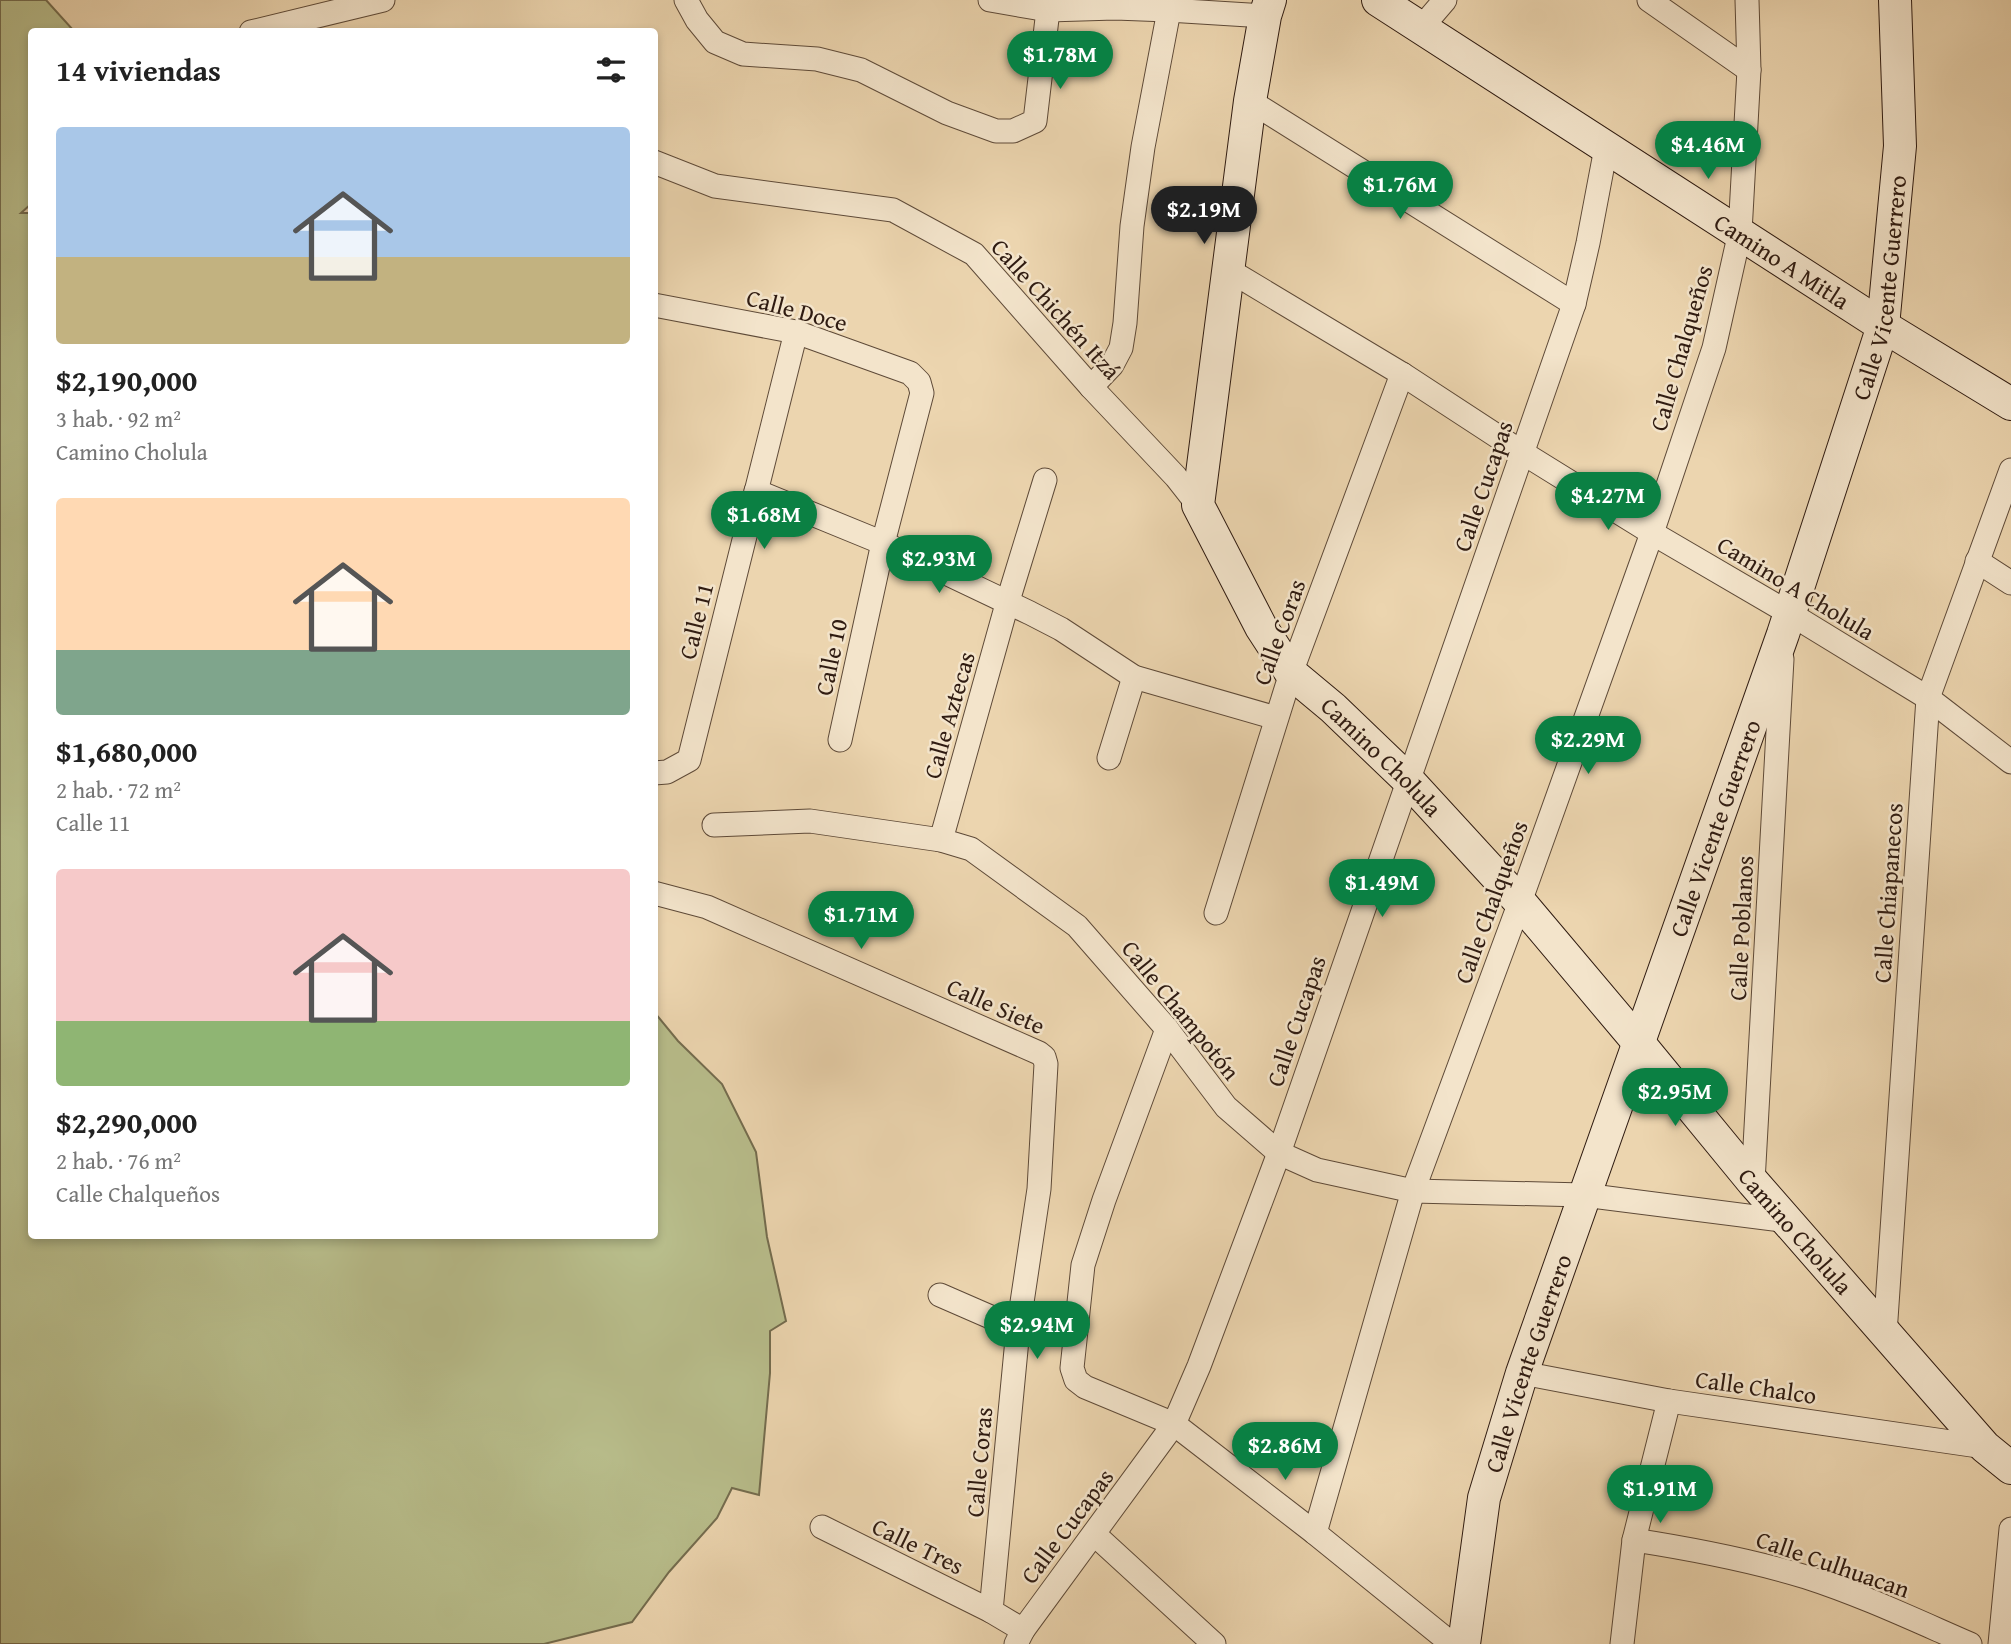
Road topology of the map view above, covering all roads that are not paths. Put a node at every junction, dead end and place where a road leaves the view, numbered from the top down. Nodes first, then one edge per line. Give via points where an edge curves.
1 (383, 0) edge
2 (687, 0) edge
3 (990, 0) edge
4 (1378, 0) edge
5 (1445, 0) edge
6 (1649, 0) edge
7 (1747, 0) edge
8 (1895, 0) edge
9 (1169, 5) edge
10 (1268, 8) edge
11 (1048, 10) junction
12 (1421, 27) junction
13 (268, 28) edge
14 (1749, 70) junction
15 (1250, 101) junction
16 (1606, 148) junction
17 (658, 164) edge
18 (1740, 232) junction
19 (1227, 269) junction
20 (1574, 304) junction
21 (658, 311) edge
22 (1883, 326) junction
23 (796, 332) junction
24 (1402, 374) junction
25 (919, 382) joint
26 (1091, 387) junction
27 (2011, 404) edge
28 (1523, 453) junction
29 (2011, 470) edge
30 (1045, 480) dead end
31 (756, 491) junction
32 (1198, 505) junction
33 (1652, 533) junction
34 (883, 543) junction
35 (1977, 561) junction
36 (2011, 583) edge
37 (1007, 604) junction
38 (1786, 624) junction
39 (1291, 673) junction
40 (1134, 677) junction
41 (1928, 698) junction
42 (1276, 718) junction
43 (840, 740) dead end
44 (1109, 758) dead end
45 (2011, 762) edge
46 (658, 773) edge
47 (1407, 779) junction
48 (714, 825) dead end
49 (941, 840) junction
50 (658, 895) edge
51 (1520, 902) junction
52 (1216, 913) dead end
53 (1167, 1029) junction
54 (1638, 1042) junction
55 (1044, 1057) joint
56 (1279, 1153) junction
57 (1753, 1182) junction
58 (1413, 1191) junction
59 (1584, 1195) junction
60 (1788, 1221) junction
61 (940, 1295) dead end
62 (1018, 1329) junction
63 (1885, 1334) junction
64 (1522, 1373) junction
65 (1669, 1401) junction
66 (1174, 1424) junction
67 (1984, 1447) junction
68 (2011, 1468) edge
69 (822, 1527) dead end
70 (2011, 1529) edge
71 (1315, 1533) junction
72 (1094, 1534) junction
73 (1634, 1540) junction
74 (991, 1611) junction
75 (1019, 1637) edge
76 (1214, 1644) edge
77 (1452, 1644) edge
78 (1464, 1644) edge
79 (1622, 1644) edge
80 (1970, 1644) edge
81 (2000, 1644) edge

1 - 13 street
2 - 11 street via 715,42 743,54 817,59 861,70 947,113 996,131 1013,131 1035,121
3 - 11 street
4 - 12 street, Camino A Mitla
5 - 12 street
6 - 14 street
7 - 14 street, Calle Chalqueños
8 - 22 street, Calle Vicente Guerrero via 1900,146
9 - 10 street
9 - 11 street
9 - 26 street via 1141,160 1121,348
10 - 15 street
12 - 16 street, Camino A Mitla
14 - 18 street, Calle Chalqueños
15 - 19 street
15 - 20 street
16 - 18 street, Camino A Mitla
16 - 20 street, Calle Cucapas
17 - 26 street, Calle Chichén Itzá via 715,186 893,210 974,254
18 - 22 street, Camino A Mitla
18 - 33 street, Calle Chalqueños via 1714,348
19 - 24 street, Camino A Cholula
19 - 32 street
20 - 28 street, Calle Cucapas
21 - 23 street, Calle Doce
22 - 27 street, Camino A Mitla
22 - 38 street, Calle Vicente Guerrero
23 - 25 street, Calle Doce via 910,373
23 - 31 street, Calle 11
24 - 28 street, Camino A Cholula
24 - 39 street, Calle Coras
25 - 34 street, Calle 10 via 922,393
26 - 32 street, Calle Chichén Itzá
28 - 33 street, Camino A Cholula
28 - 47 street, Calle Cucapas
29 - 35 street, Calle Chiapanecos
30 - 37 street, Calle Aztecas
31 - 34 street
31 - 46 street, Calle 11 via 688,760
32 - 39 street, Camino Cholula via 1261,627
33 - 38 street, Camino A Cholula
33 - 51 street, Calle Chalqueños
34 - 37 street
34 - 43 street, Calle 10
35 - 36 street
35 - 41 street, Calle Chiapanecos
37 - 40 street via 1061,629
37 - 49 street, Calle Aztecas
38 - 41 street, Camino A Cholula
38 - 54 street, Calle Vicente Guerrero
38 - 57 street, Calle Poblanos
39 - 42 street, Calle Coras
39 - 47 street, Camino Cholula
40 - 42 street
40 - 44 street
41 - 45 street, Camino A Cholula
41 - 63 street, Calle Chiapanecos
42 - 52 street, Calle Coras
47 - 51 street, Camino Cholula
47 - 56 street, Calle Cucapas
48 - 49 street, Calle Champotón via 810,821
49 - 53 street, Calle Champotón via 971,849 1077,926
50 - 55 street, Calle Siete via 707,907
51 - 54 street, Camino Cholula
51 - 58 street, Calle Chalqueños
53 - 56 street, Calle Champotón via 1226,1107
53 - 66 street via 1083,1265 1072,1367 1076,1380 1085,1387
54 - 57 street, Camino Cholula
54 - 59 street, Calle Vicente Guerrero
55 - 62 street, Calle Coras via 1039,1189
56 - 58 street, Calle Champotón via 1317,1170
56 - 66 street, Calle Cucapas
57 - 60 street, Camino Cholula
58 - 59 street, Calle Champotón
58 - 71 street, Calle Chalqueños
59 - 60 street, Calle Champotón
59 - 64 street, Calle Vicente Guerrero
60 - 63 street, Camino Cholula
61 - 62 street
62 - 74 street, Calle Coras
63 - 67 street, Camino Cholula
64 - 65 street, Calle Chalco
64 - 78 street, Calle Vicente Guerrero via 1484,1498
65 - 67 street, Calle Chalco
65 - 73 street
66 - 71 street
66 - 72 street, Calle Cucapas
67 - 68 street, Camino Cholula
69 - 74 street, Calle Tres
70 - 81 street
71 - 77 street
72 - 75 street, Calle Cucapas
72 - 76 street
73 - 79 street
73 - 80 street, Calle Culhuacan via 1705,1551 1807,1578
74 - 75 street

